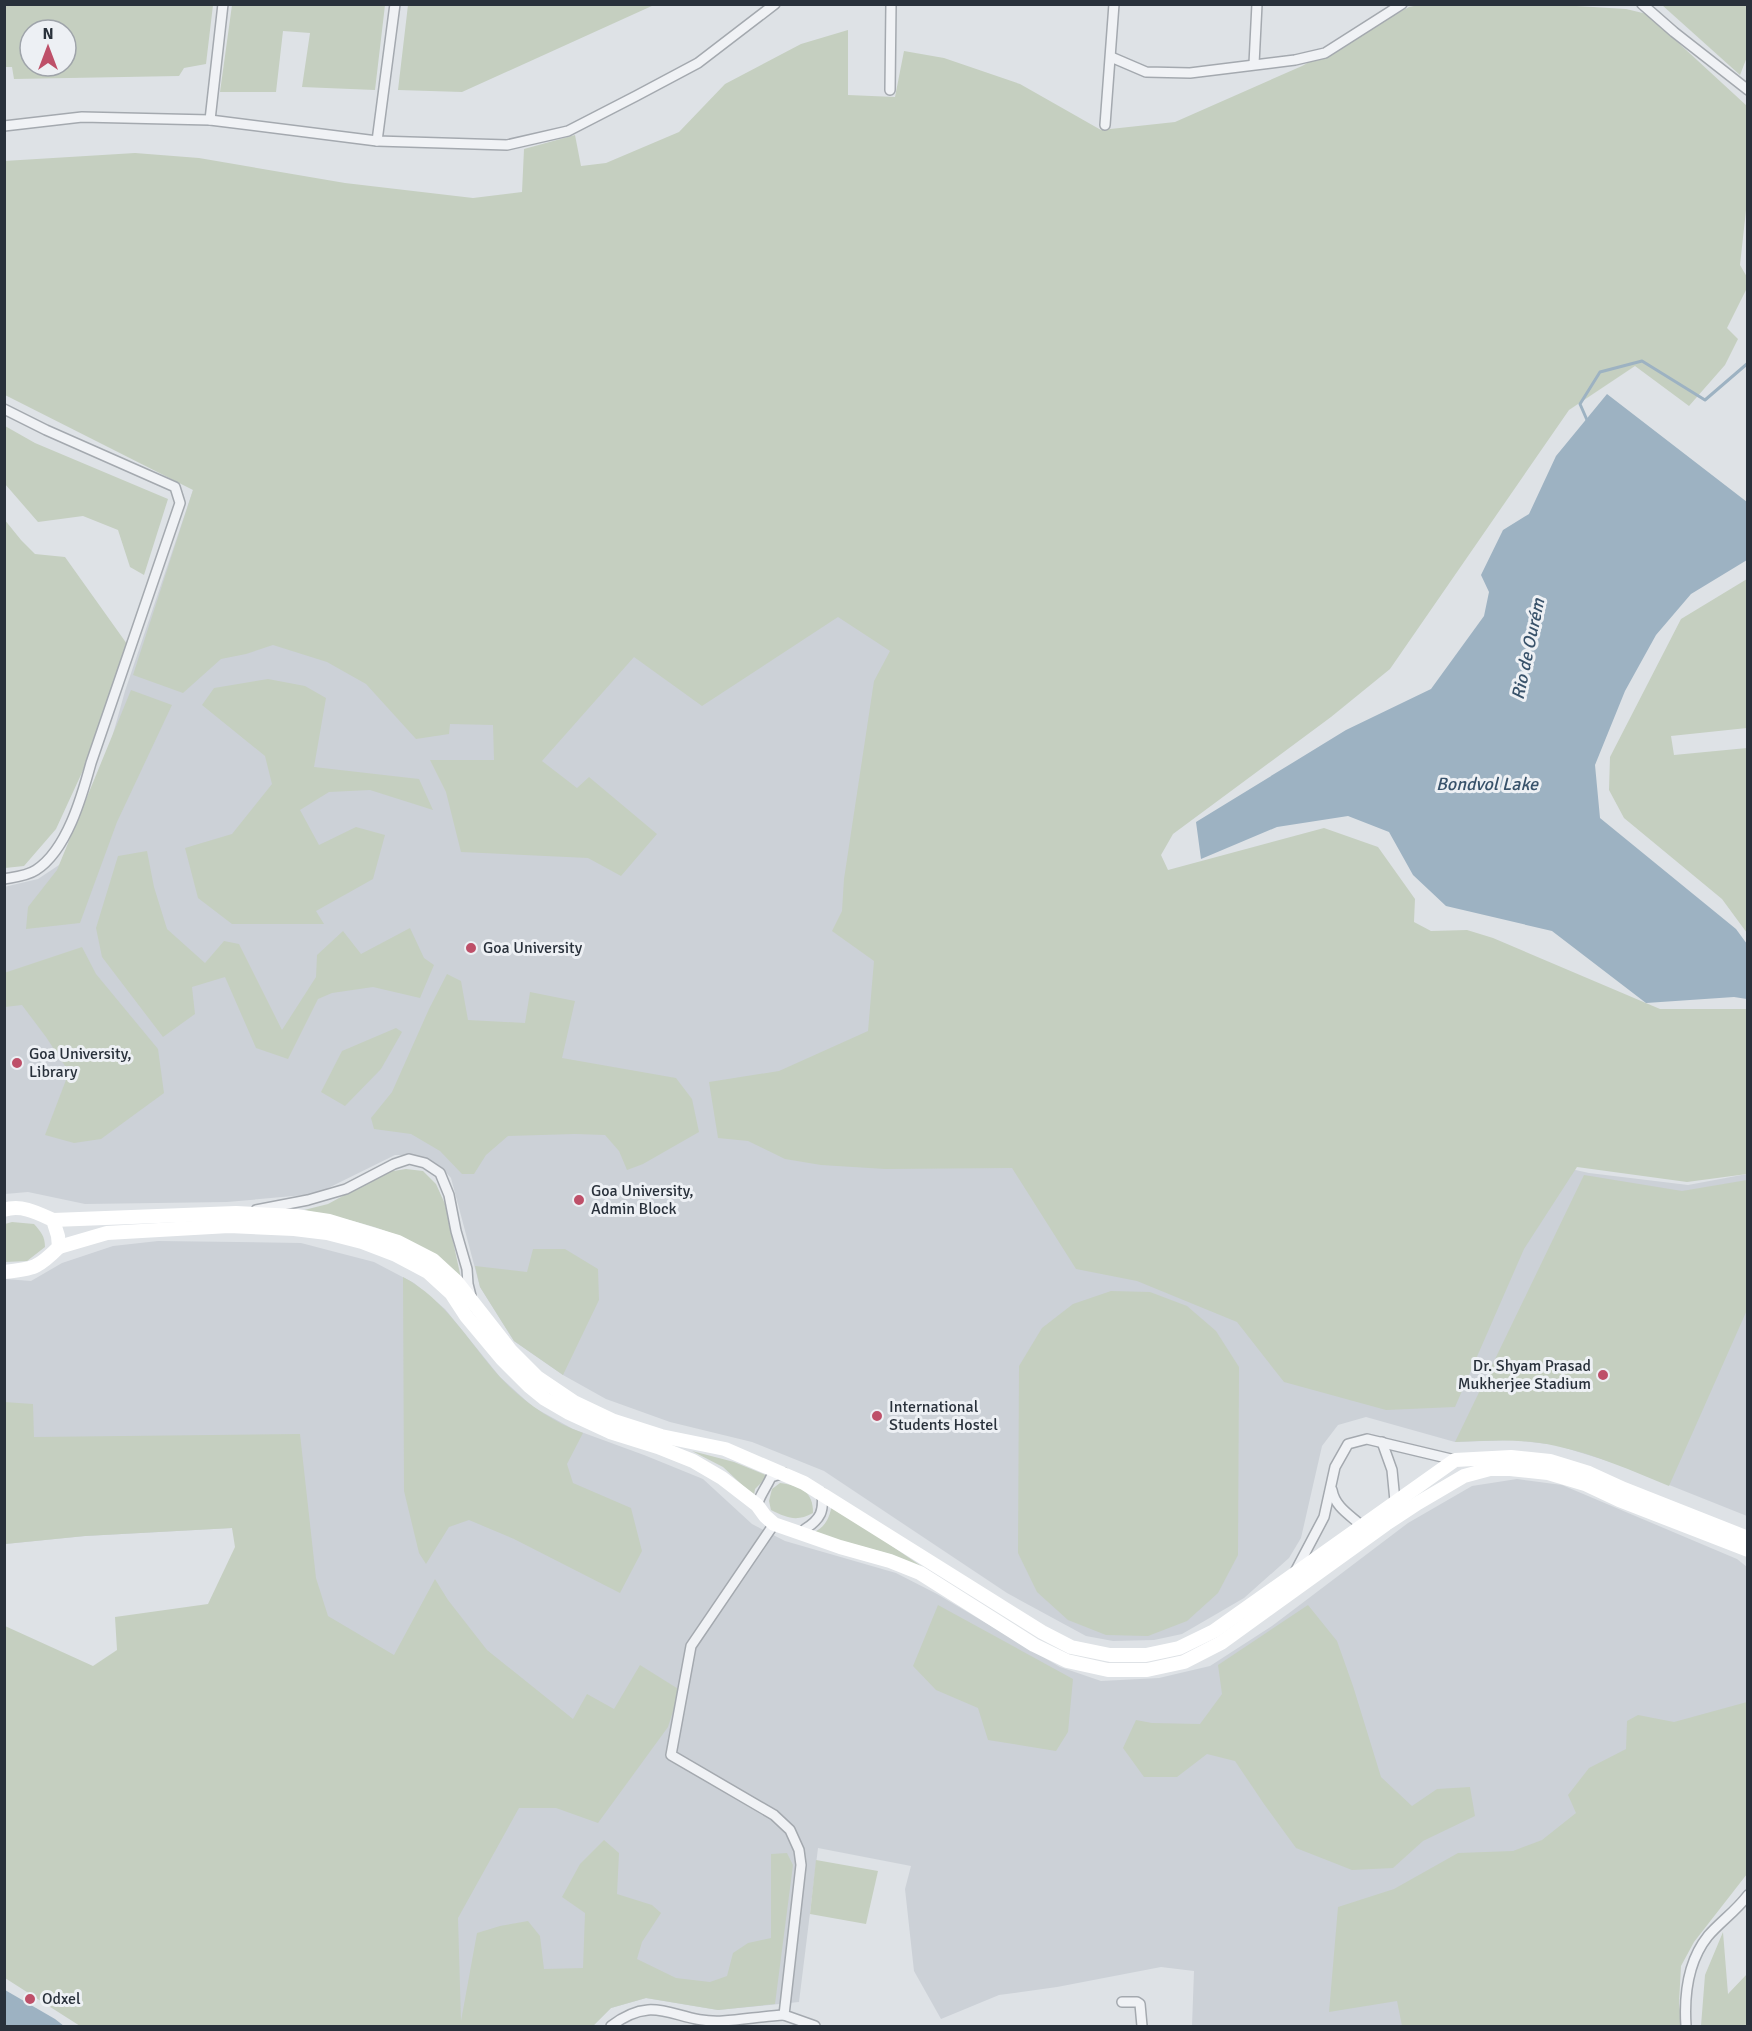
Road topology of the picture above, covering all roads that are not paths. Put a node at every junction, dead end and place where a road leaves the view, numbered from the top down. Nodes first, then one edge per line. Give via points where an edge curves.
1 (223, 4) edge
2 (395, 4) edge
3 (775, 4) edge
4 (891, 4) edge
5 (1114, 4) edge
6 (1257, 4) edge
7 (1402, 4) edge
8 (1642, 4) edge
9 (1111, 57) junction
10 (1254, 64) junction
11 (890, 90) dead end
12 (1748, 90) edge
13 (210, 120) junction
14 (1105, 125) dead end
15 (4, 126) edge
16 (377, 141) junction
17 (4, 409) edge
18 (4, 879) edge
19 (4, 1210) edge
20 (236, 1213) junction
21 (53, 1220) junction
22 (59, 1247) junction
23 (4, 1272) edge
24 (472, 1301) junction
25 (1382, 1442) junction
26 (1455, 1460) junction
27 (784, 1473) junction
28 (1331, 1487) junction
29 (822, 1493) junction
30 (1632, 1499) junction
31 (1395, 1502) junction
32 (757, 1505) junction
33 (774, 1524) junction
34 (1362, 1526) junction
35 (788, 1529) junction
36 (805, 1529) joint
37 (1748, 1538) edge
38 (1748, 1550) edge
39 (1300, 1576) junction
40 (1748, 1895) edge
41 (1122, 2002) dead end
42 (784, 2015) junction
43 (611, 2026) edge
44 (815, 2026) edge
45 (1142, 2026) edge
46 (1686, 2026) edge

1 - 13 street
2 - 16 street
3 - 16 street via 698,63 568,131 507,145
4 - 11 street
5 - 9 street
6 - 10 street
7 - 10 street via 1325,53
8 - 12 street
9 - 10 street via 1146,72 1190,73
9 - 14 street
13 - 15 street via 82,117
13 - 16 street
17 - 18 street via 175,487 180,503 69,828 36,870
19 - 21 main road via 30,1210
20 - 21 main road
20 - 24 main road via 329,1221 398,1242 433,1260
20 - 24 street via 346,1190 410,1159 425,1163 440,1173 449,1195
21 - 22 main road
22 - 23 main road via 29,1270
22 - 32 main road via 107,1233 229,1226 294,1229 362,1242 428,1272 450,1293 502,1359 545,1399 610,1432 693,1461
24 - 27 main road via 537,1377 574,1402 614,1421 724,1449
25 - 26 street
25 - 28 street via 1367,1439 1348,1444 1335,1467
25 - 31 street via 1392,1470
26 - 30 main road via 1511,1457 1550,1461 1589,1473
26 - 31 main road
27 - 29 main road
27 - 32 street via 771,1477
28 - 34 street via 1338,1506
28 - 39 street via 1324,1517
29 - 36 street via 824,1508 820,1518
29 - 39 main road via 1042,1632 1071,1647 1110,1655 1146,1655 1179,1648
30 - 37 main road
30 - 38 main road
30 - 39 main road via 1548,1473 1490,1469 1464,1476 1436,1491
31 - 34 main road
32 - 33 main road
33 - 35 main road
33 - 42 street via 691,1646 671,1755 774,1815 790,1830 799,1850 801,1865
34 - 39 main road
35 - 36 main road
35 - 39 main road via 920,1573 1034,1645 1067,1661 1108,1670 1147,1670 1184,1662 1221,1643
40 - 46 street via 1708,1937 1694,1958 1687,1986
41 - 45 street via 1140,2004
42 - 43 street via 722,2021 649,2009 625,2016
42 - 44 street

